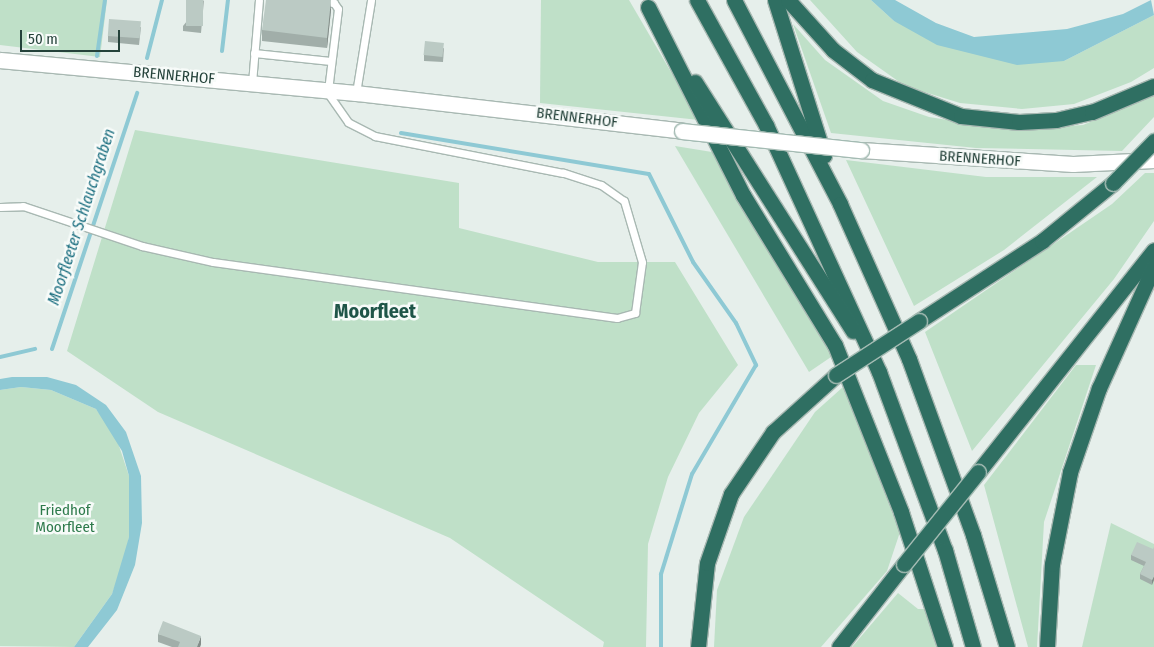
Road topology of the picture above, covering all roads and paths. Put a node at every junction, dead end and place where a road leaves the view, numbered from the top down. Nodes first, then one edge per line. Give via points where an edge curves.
1 (259, 0) edge
2 (371, 0) edge
3 (697, 0) edge
4 (734, 0) edge
5 (775, 0) edge
6 (788, 0) edge
7 (308, 1) edge
8 (646, 3) edge
9 (254, 53) junction
10 (0, 60) edge
11 (332, 61) junction
12 (252, 83) junction
13 (1154, 86) edge
14 (327, 90) junction
15 (356, 93) junction
16 (1154, 141) edge
17 (1154, 160) edge
18 (840, 204) junction
19 (0, 207) edge
20 (1154, 250) edge
21 (1154, 266) edge
22 (879, 372) junction
23 (698, 647) edge
24 (839, 647) edge
25 (945, 647) edge
26 (973, 647) edge
27 (1007, 647) edge
28 (1046, 647) edge

1 - 9 lane
2 - 15 lane
3 - 22 highway via 766,125
4 - 18 highway
5 - 18 highway
6 - 13 highway via 833,50 898,94 986,120 1056,120 1092,112
7 - 11 lane via 337,5
8 - 22 highway
8 - 25 highway via 743,195 835,345 901,512
9 - 11 lane
9 - 12 lane
10 - 12 street, BRENNERHOF
11 - 14 lane
12 - 14 street, BRENNERHOF
14 - 15 street, BRENNERHOF
14 - 19 lane via 348,122 375,136 563,172 601,185 624,201 642,262 635,313 617,318 213,262 142,246 23,206
15 - 17 street, BRENNERHOF, bridge via 861,150 1074,164
16 - 23 highway, bridge via 1112,184 1042,241 836,375 773,432 731,494 707,563
18 - 27 highway via 932,421
20 - 24 highway, bridge
21 - 28 highway via 1099,388 1070,472 1052,564
22 - 26 highway via 945,550

